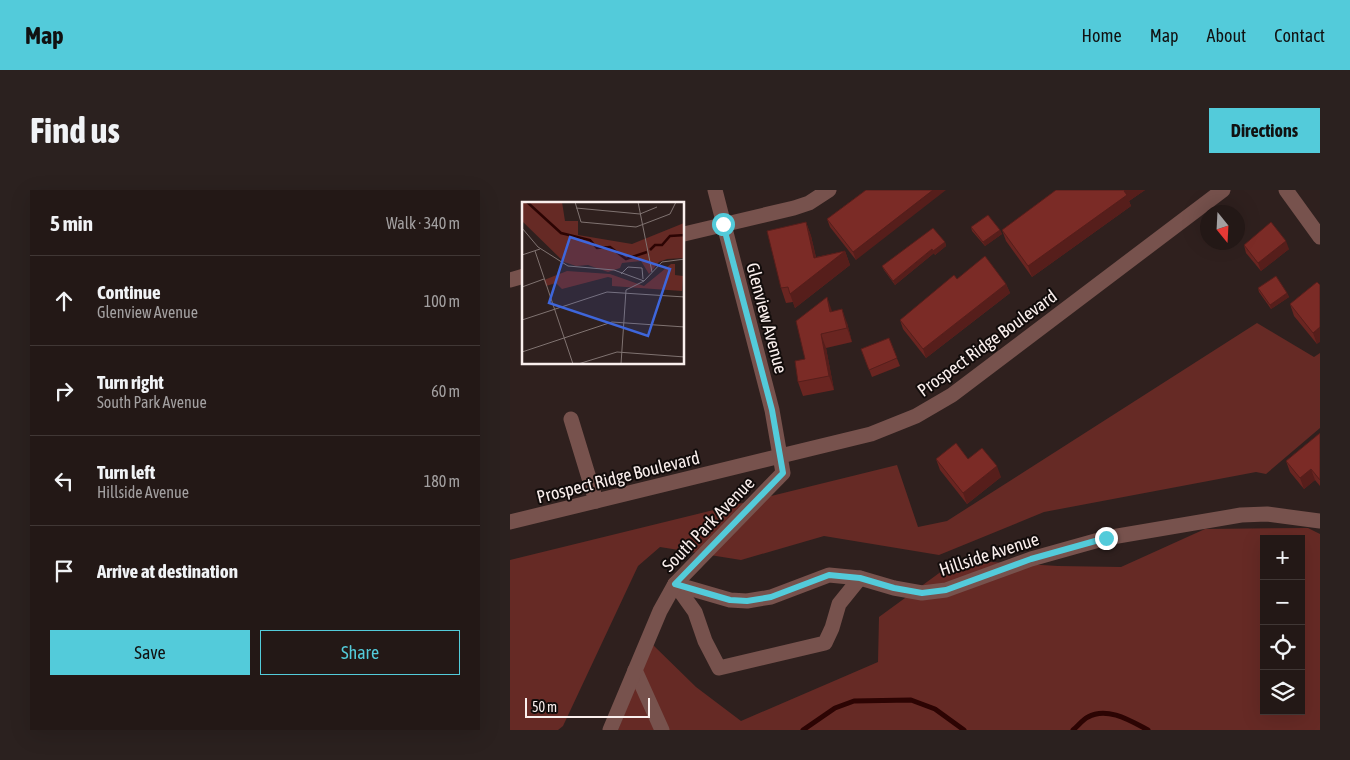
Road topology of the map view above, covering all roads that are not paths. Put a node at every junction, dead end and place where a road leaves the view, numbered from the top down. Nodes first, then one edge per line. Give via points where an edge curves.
1 (715, 190) edge
2 (829, 190) edge
3 (1223, 190) edge
4 (1286, 190) edge
5 (723, 224) junction
6 (685, 234) edge
7 (1320, 237) edge
8 (571, 419) dead end
9 (780, 456) junction
10 (596, 501) junction
11 (1320, 521) edge
12 (510, 522) edge
13 (860, 578) junction
14 (675, 584) junction
15 (635, 670) junction
16 (610, 730) edge
17 (662, 730) edge

1 - 5 street, Glenview Avenue
2 - 5 street via 809,203
3 - 9 street, Prospect Ridge Boulevard via 952,394 916,416 871,434
4 - 7 street
5 - 6 street
5 - 9 street, Glenview Avenue via 772,410
8 - 10 street
9 - 10 street, Prospect Ridge Boulevard
9 - 14 street, South Park Avenue via 783,473
10 - 12 street, Prospect Ridge Boulevard
11 - 13 street, Hillside Avenue via 1267,514 1241,515 1116,536 1031,559 946,590 922,593
13 - 14 street, Hillside Avenue via 829,575 771,597 747,601 730,600
13 - 14 street via 839,604 825,643 719,668 695,612
14 - 15 street, South Park Avenue via 660,610
15 - 16 street, South Park Avenue
15 - 17 street

